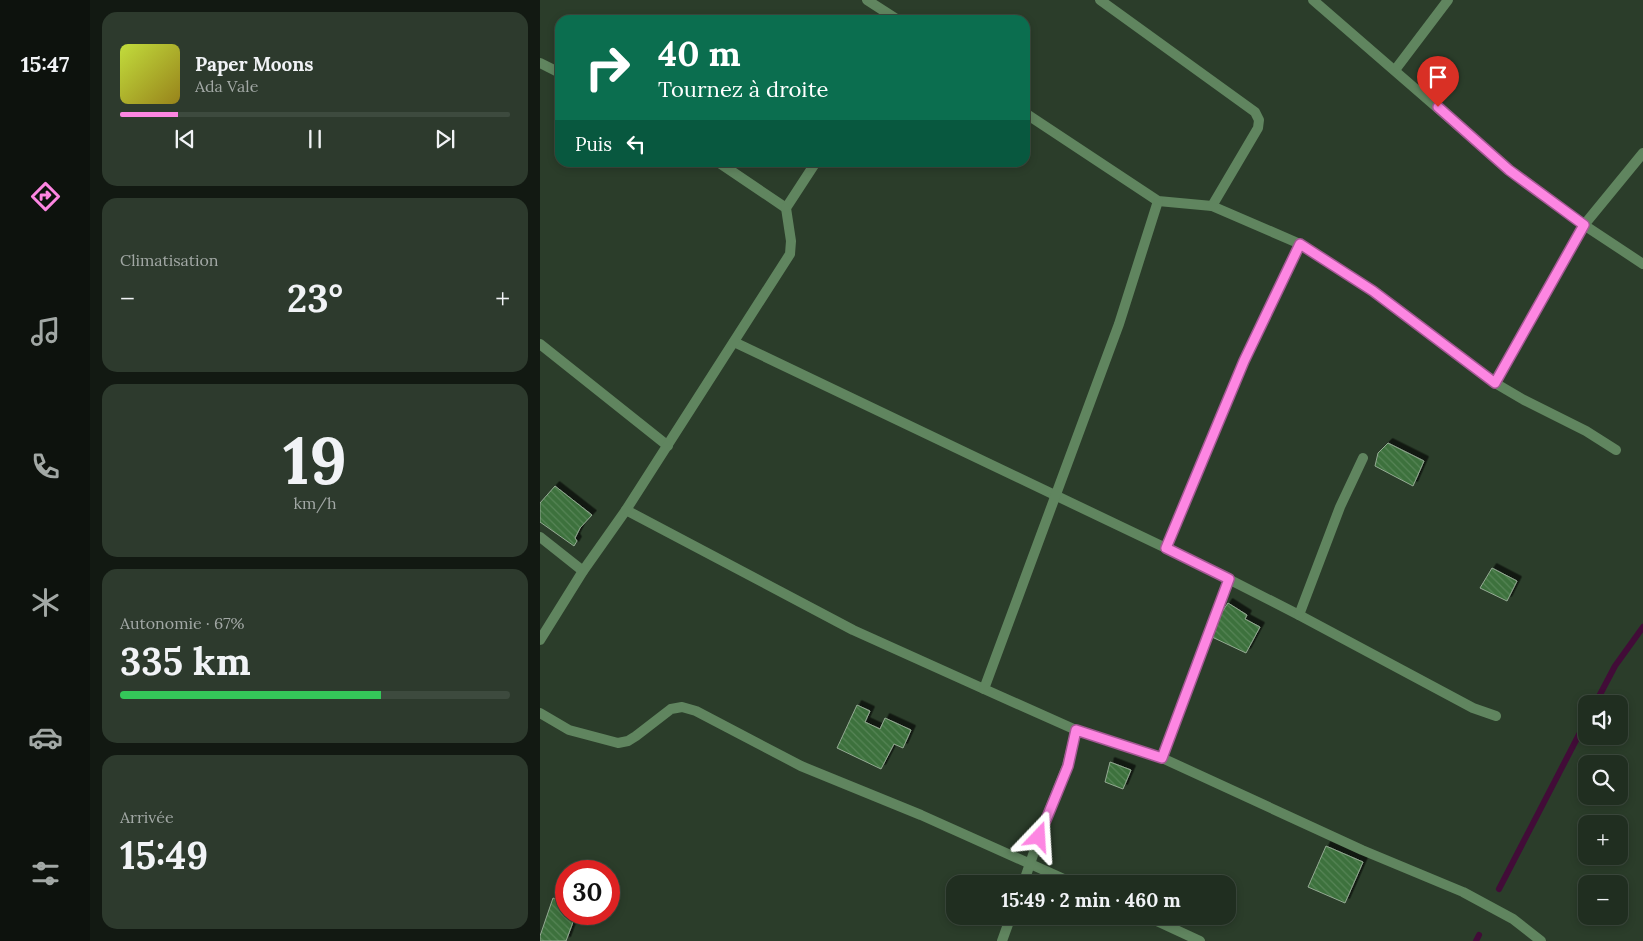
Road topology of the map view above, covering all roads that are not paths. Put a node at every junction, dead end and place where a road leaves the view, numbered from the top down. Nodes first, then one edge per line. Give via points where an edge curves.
1 (867, 0) edge
2 (1100, 0) edge
3 (1313, 0) edge
4 (1448, 0) edge
5 (890, 15) edge
6 (540, 63) edge
7 (1395, 70) junction
8 (555, 71) edge
9 (1030, 116) edge
10 (1643, 153) edge
11 (725, 167) edge
12 (813, 167) edge
13 (1158, 201) junction
14 (1212, 206) junction
15 (786, 208) junction
16 (1584, 225) junction
17 (1300, 244) junction
18 (1643, 264) edge
19 (734, 342) junction
20 (540, 344) edge
21 (1495, 383) junction
22 (668, 446) junction
23 (1616, 450) dead end
24 (1363, 458) dead end
25 (1056, 495) junction
26 (626, 510) junction
27 (540, 537) edge
28 (1166, 548) junction
29 (583, 570) junction
30 (1229, 579) junction
31 (1299, 615) junction
32 (540, 640) edge
33 (984, 689) junction
34 (540, 713) edge
35 (1496, 716) dead end
36 (1076, 730) junction
37 (1162, 758) junction
38 (1030, 865) junction
39 (1026, 875) edge
40 (1054, 875) edge
41 (1008, 925) edge
42 (1165, 925) edge
43 (1002, 941) edge
44 (1200, 941) edge
45 (1541, 941) edge

1 - 5 street
2 - 14 street via 1255,112 1258,128
3 - 7 street
4 - 7 street
6 - 8 street
7 - 16 street via 1509,170
9 - 13 street
10 - 16 street
11 - 15 street
12 - 15 street
13 - 14 street
13 - 25 street via 1119,324
14 - 17 street
15 - 19 street via 790,254
16 - 18 street
16 - 21 street
17 - 21 street via 1373,291
17 - 28 street via 1244,361
19 - 22 street
19 - 25 street
20 - 22 street
21 - 23 street
22 - 26 street
24 - 31 street via 1340,507
25 - 28 street
25 - 33 street
26 - 29 street
26 - 33 street via 853,630
27 - 29 street
28 - 30 street
29 - 32 street
30 - 31 street
30 - 37 street
31 - 35 street via 1473,708
33 - 36 street
34 - 38 street via 569,730 618,743 636,736 671,709 682,707 696,711 801,766 921,815
36 - 37 street
36 - 38 street via 1068,766
37 - 45 street via 1362,850 1463,892 1513,919
38 - 39 street
38 - 40 street
41 - 43 street
42 - 44 street

